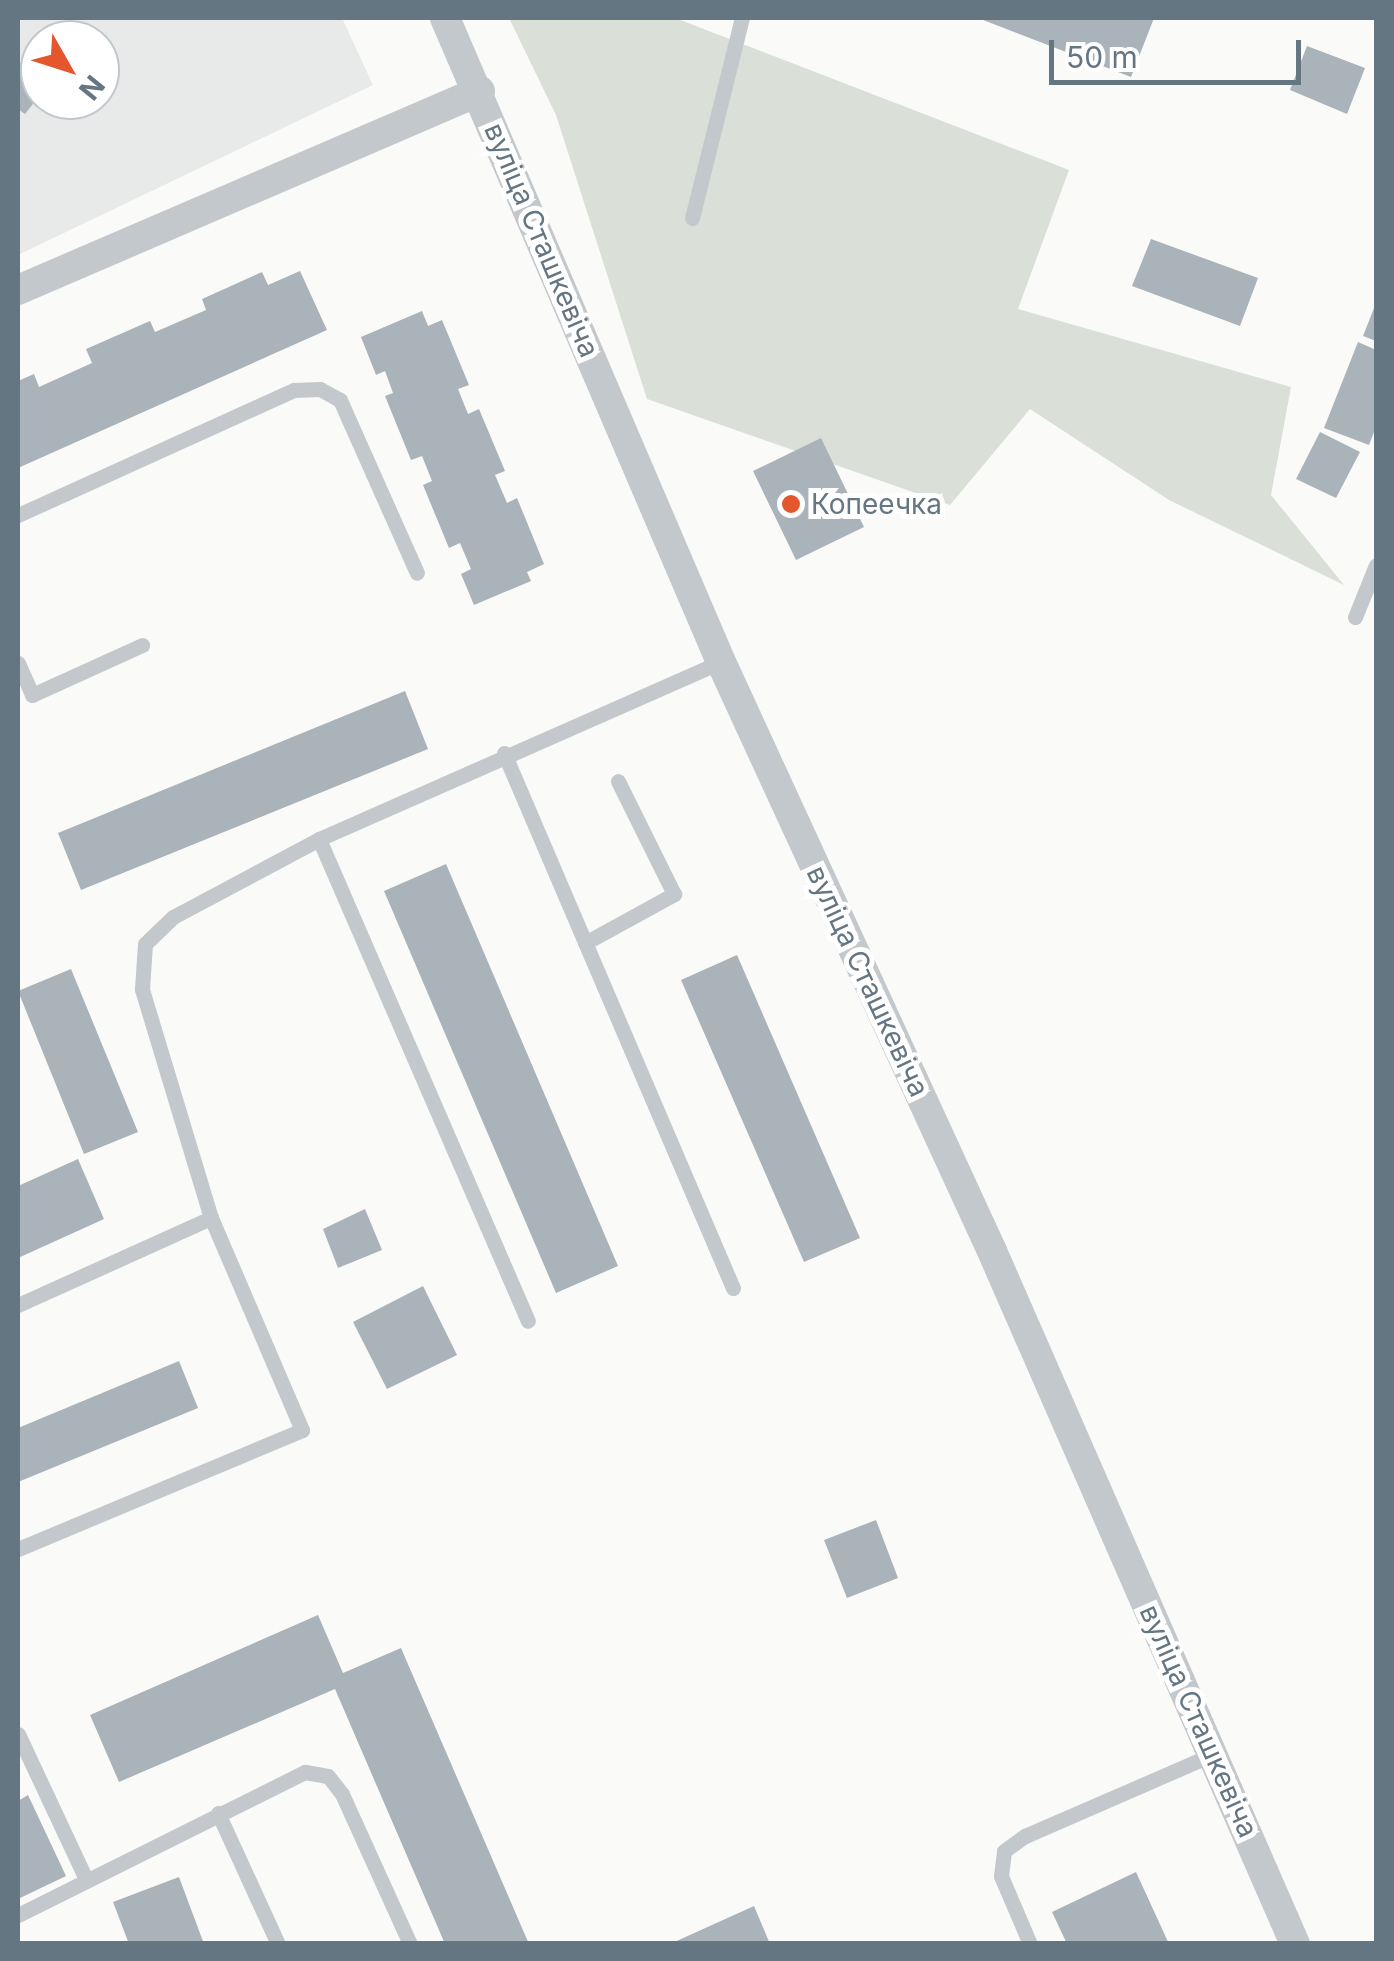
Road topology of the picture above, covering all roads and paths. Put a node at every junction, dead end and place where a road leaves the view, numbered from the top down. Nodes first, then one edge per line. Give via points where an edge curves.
1 (445, 18) edge
2 (742, 18) edge
3 (480, 91) junction
4 (692, 218) dead end
5 (18, 290) edge
6 (18, 515) edge
7 (1376, 564) edge
8 (418, 573) dead end
9 (1356, 616) dead end
10 (142, 645) dead end
11 (720, 662) junction
12 (18, 663) edge
13 (504, 753) junction
14 (618, 781) dead end
15 (320, 840) junction
16 (585, 944) junction
17 (211, 1218) junction
18 (733, 1288) dead end
19 (18, 1304) edge
20 (528, 1321) dead end
21 (18, 1549) edge
22 (18, 1734) edge
23 (1214, 1754) junction
24 (22, 1755) edge
25 (218, 1813) junction
26 (86, 1878) junction
27 (18, 1914) edge
28 (278, 1944) edge
29 (410, 1944) edge
30 (1030, 1944) edge
31 (1295, 1944) edge

1 - 3 street, вуліца Сташкевіча
2 - 4 lane
3 - 5 street
3 - 11 street, вуліца Сташкевіча
6 - 8 lane via 294,390 320,389 340,400
7 - 9 lane
10 - 12 lane via 32,695
11 - 13 lane
11 - 23 street, вуліца Сташкевіча
13 - 15 lane
13 - 16 lane
14 - 16 lane via 674,894
15 - 17 lane via 173,917 145,944 142,989
15 - 20 lane
16 - 18 lane
17 - 19 lane
17 - 21 lane via 302,1430
22 - 24 lane
23 - 30 lane via 1004,1851 1001,1876
23 - 31 street, вуліца Сташкевіча
24 - 26 lane
25 - 26 lane
25 - 28 lane
25 - 29 lane via 305,1772 328,1776
26 - 27 lane

